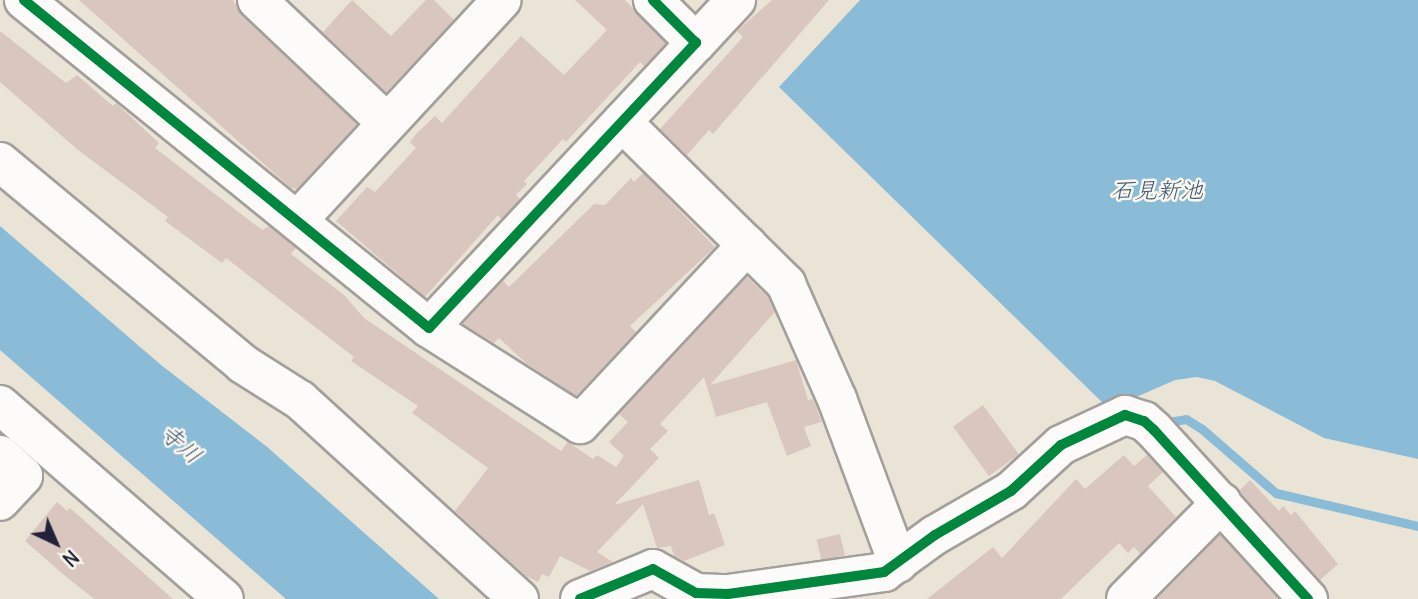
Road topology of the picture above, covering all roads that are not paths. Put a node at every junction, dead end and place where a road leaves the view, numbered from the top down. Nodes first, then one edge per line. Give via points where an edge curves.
1 (24, 0) edge
2 (257, 0) edge
3 (653, 0) edge
4 (736, 0) edge
5 (479, 7) edge
6 (696, 43) junction
7 (622, 122) junction
8 (387, 123) junction
9 (0, 162) edge
10 (297, 221) junction
11 (747, 245) junction
12 (429, 328) junction
13 (0, 405) edge
14 (0, 455) edge
15 (0, 501) edge
16 (1222, 502) junction
17 (898, 564) junction
18 (224, 599) edge
19 (519, 599) edge
20 (580, 599) edge
21 (1126, 599) edge
22 (1308, 599) edge

1 - 10 street
2 - 8 street
3 - 6 street
4 - 6 street
5 - 8 street
6 - 7 street
7 - 11 street
7 - 12 street
8 - 10 street
9 - 19 street via 243,363 300,400
10 - 12 street
11 - 12 street via 580,424
11 - 17 street via 786,284 837,399
13 - 18 street
14 - 15 street via 23,476
16 - 17 street via 1144,421 1114,417 1061,445 1011,491 935,535
16 - 21 street
16 - 22 street
17 - 20 street via 884,572 728,594 696,593 653,569

